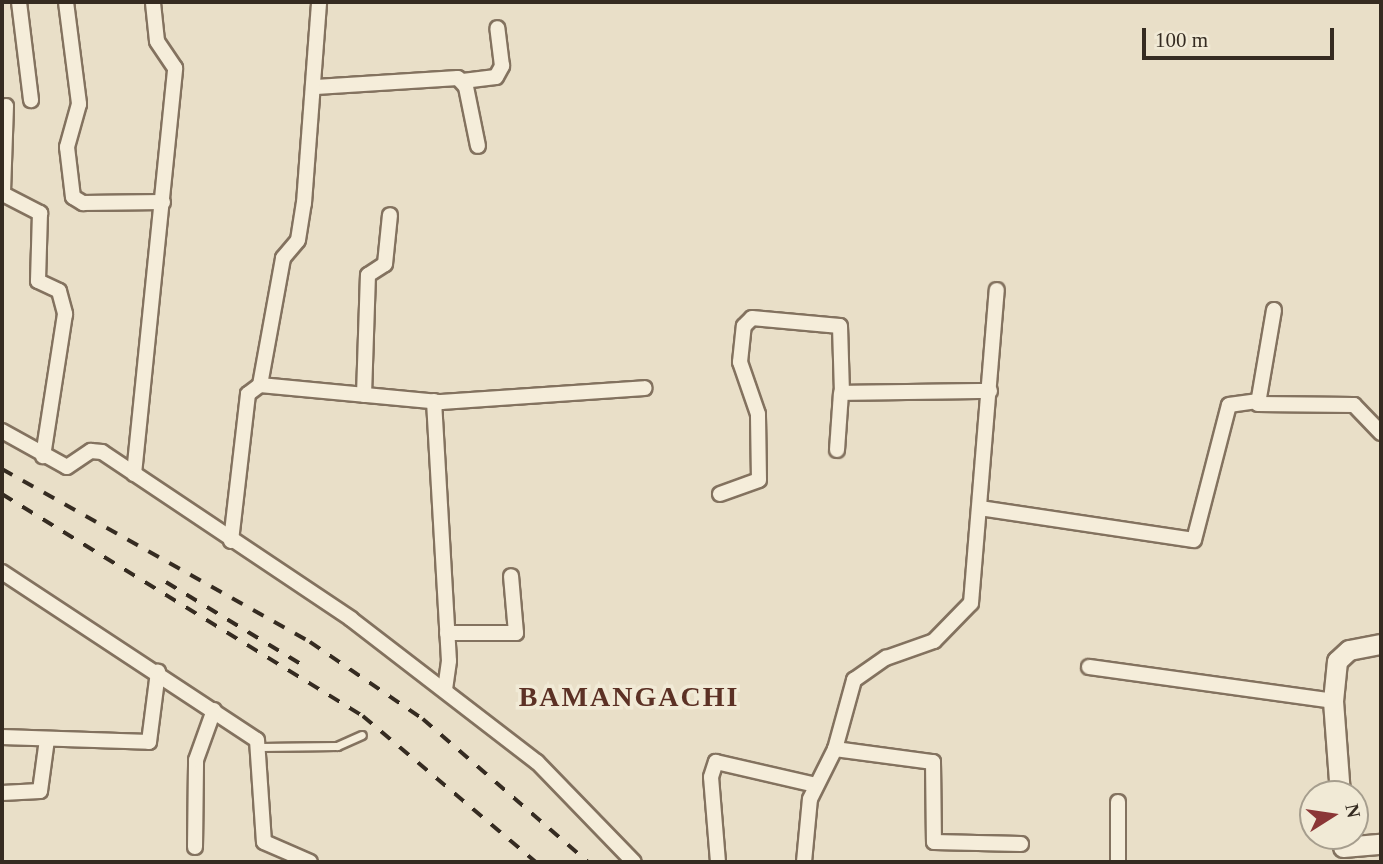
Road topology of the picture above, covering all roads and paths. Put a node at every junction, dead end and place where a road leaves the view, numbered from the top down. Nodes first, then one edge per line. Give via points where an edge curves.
1 (19, 2) edge
2 (66, 2) edge
3 (153, 2) edge
4 (319, 2) edge
5 (497, 28) dead end
6 (463, 81) junction
7 (316, 87) junction
8 (31, 100) dead end
9 (6, 106) dead end
10 (478, 146) dead end
11 (3, 179) edge
12 (163, 202) junction
13 (390, 215) dead end
14 (998, 290) dead end
15 (1274, 310) dead end
16 (260, 385) junction
17 (645, 388) dead end
18 (990, 391) junction
19 (841, 393) junction
20 (364, 395) junction
21 (434, 401) junction
22 (1256, 401) junction
23 (2, 431) edge
24 (1381, 433) edge
25 (836, 450) dead end
26 (43, 456) junction
27 (134, 474) junction
28 (720, 494) dead end
29 (980, 508) junction
30 (231, 541) junction
31 (511, 576) dead end
32 (2, 577) edge
33 (447, 633) junction
34 (1381, 644) edge
35 (1089, 667) dead end
36 (158, 672) junction
37 (445, 690) junction
38 (1332, 701) junction
39 (214, 710) junction
40 (362, 735) dead end
41 (2, 737) edge
42 (47, 739) junction
43 (261, 747) junction
44 (835, 749) junction
45 (1339, 780) edge
46 (816, 785) junction
47 (2, 793) edge
48 (1118, 802) dead end
49 (1021, 844) dead end
50 (195, 847) dead end
51 (310, 862) edge
52 (634, 862) edge
53 (718, 862) edge
54 (804, 862) edge
55 (1118, 862) edge

1 - 8 street
2 - 12 street via 79,104 67,147 73,197 83,203
3 - 12 street via 157,41 175,68
4 - 7 street via 313,39
5 - 6 street via 502,66 496,77
6 - 7 street
6 - 10 street
7 - 16 street via 299,236 283,258
9 - 11 street
11 - 26 street via 5,200 33,204 40,213 38,281 59,291 65,314
12 - 27 street
13 - 20 street via 385,264 368,275
14 - 18 street
15 - 22 street
16 - 20 street
16 - 30 street via 248,394
17 - 21 street
18 - 19 street
18 - 29 street
19 - 25 street
19 - 28 street via 840,326 747,321 740,362 758,414 760,474 751,486
20 - 21 street
21 - 33 street
22 - 24 street via 1354,405
22 - 29 street via 1229,405 1194,540
23 - 26 street
26 - 27 street via 74,467 96,450
27 - 30 street
29 - 44 street via 967,612 934,641 856,677
30 - 37 street via 351,619
31 - 33 street via 516,633
32 - 36 street
33 - 37 street
34 - 38 street via 1344,652
35 - 38 street
36 - 39 street
36 - 42 street via 149,742
37 - 52 street via 565,787
38 - 45 street
39 - 43 street
39 - 50 street via 196,760
40 - 43 lane via 337,746
41 - 42 street
42 - 47 street via 40,791
43 - 51 street via 264,842
44 - 46 street
44 - 49 street via 933,762 934,842
46 - 53 street via 716,762 711,777
46 - 54 street
48 - 55 street

